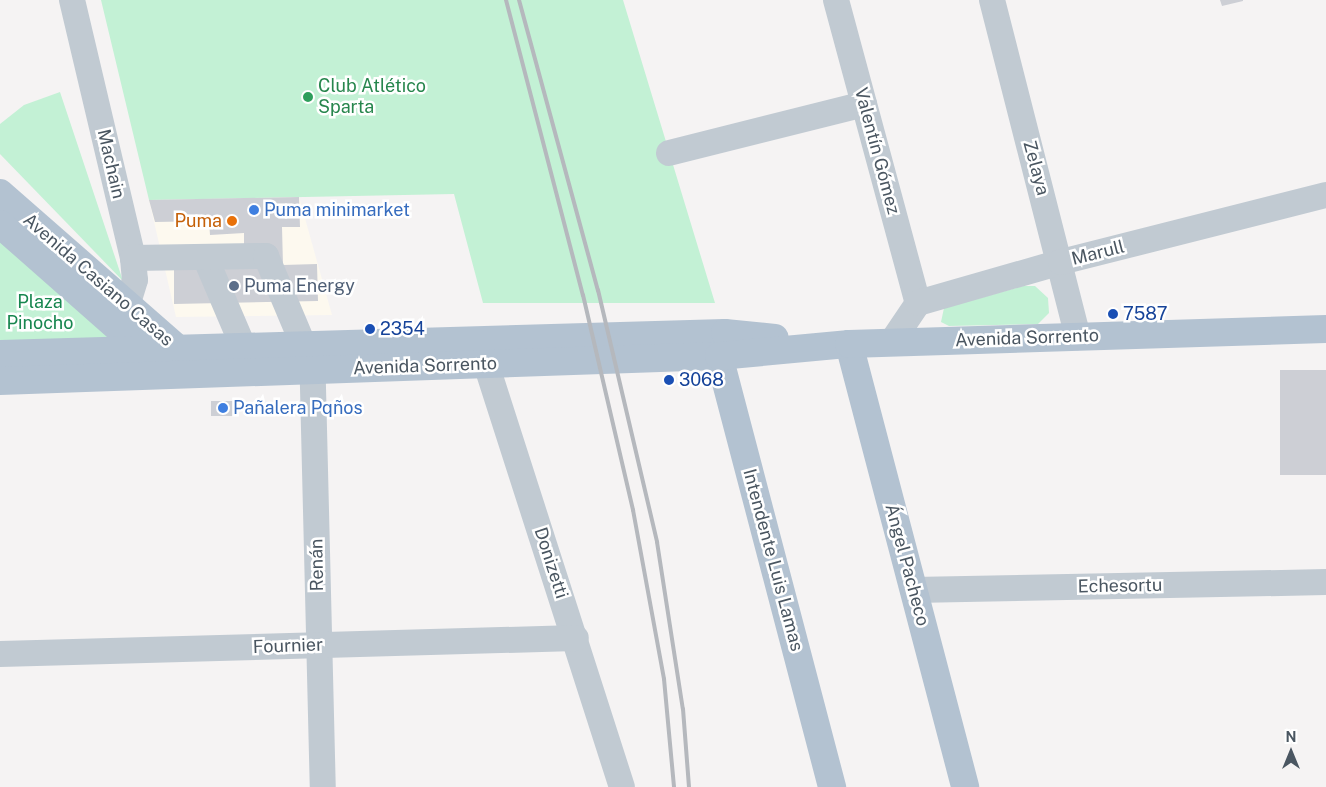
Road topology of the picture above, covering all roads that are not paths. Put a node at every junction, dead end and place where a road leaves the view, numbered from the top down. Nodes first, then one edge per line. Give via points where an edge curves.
1 (72, 0) edge
2 (836, 0) edge
3 (992, 0) edge
4 (864, 104) junction
5 (669, 153) dead end
6 (0, 193) edge
7 (1326, 195) edge
8 (0, 224) edge
9 (205, 257) junction
10 (134, 258) junction
11 (1061, 262) junction
12 (918, 303) junction
13 (120, 315) junction
14 (1326, 329) edge
15 (1078, 337) junction
16 (891, 342) junction
17 (848, 344) junction
18 (722, 345) junction
19 (243, 346) junction
20 (177, 348) junction
21 (482, 352) junction
22 (309, 353) junction
23 (0, 354) edge
24 (142, 363) junction
25 (178, 375) junction
26 (0, 381) edge
27 (1326, 582) edge
28 (913, 590) junction
29 (576, 638) junction
30 (320, 645) junction
31 (0, 654) edge
32 (323, 787) edge
33 (622, 787) edge
34 (832, 787) edge
35 (965, 787) edge

1 - 10 street, Machain
2 - 4 street, Valentín Gómez
3 - 11 street, Zelaya
4 - 5 street
4 - 12 street, Valentín Gómez
6 - 13 main road, Avenida Casiano Casas
7 - 11 street, Marull
8 - 13 main road, Avenida Casiano Casas
9 - 10 street
9 - 19 street
9 - 22 street via 266,256
10 - 13 street, Machain via 135,280
11 - 12 street, Marull
11 - 15 street, Zelaya
12 - 16 street
13 - 20 main road, Avenida Casiano Casas
13 - 24 main road, Avenida Casiano Casas
14 - 15 main road, Avenida Sorrento
15 - 16 main road, Avenida Sorrento
16 - 17 main road, Avenida Sorrento
17 - 18 main road, Avenida Sorrento
17 - 28 main road, Ángel Pacheco
18 - 21 main road, Avenida Sorrento
18 - 34 main road, Intendente Luis Lamas
19 - 20 main road, Avenida Sorrento
19 - 22 main road, Avenida Sorrento
20 - 24 main road, Avenida Sorrento
20 - 25 main road, Avenida Casiano Casas
21 - 22 main road, Avenida Sorrento
21 - 29 street, Donizetti
22 - 25 main road, Avenida Sorrento
22 - 30 street, Renán
23 - 24 main road, Avenida Sorrento
24 - 25 main road, Avenida Sorrento
24 - 26 main road, Avenida Sorrento
27 - 28 street, Echesortu
28 - 35 main road, Ángel Pacheco
29 - 30 street, Fournier
29 - 33 street, Donizetti
30 - 31 street, Fournier
30 - 32 street, Renán

